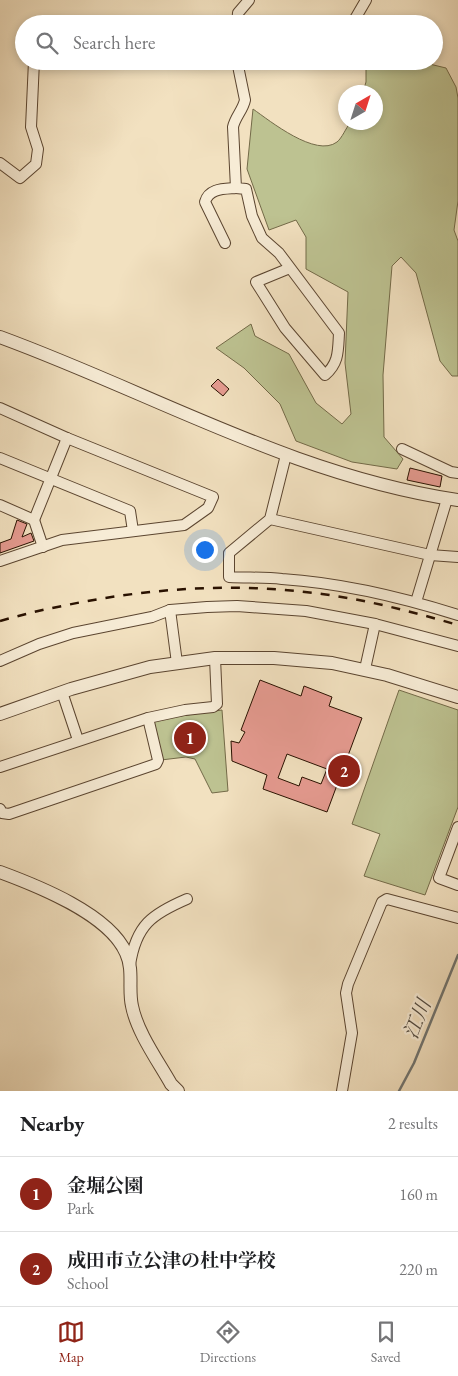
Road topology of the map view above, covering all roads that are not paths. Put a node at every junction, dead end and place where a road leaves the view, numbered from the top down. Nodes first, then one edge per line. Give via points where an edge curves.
1 (249, 0) edge
2 (366, 0) edge
3 (238, 15) edge
4 (357, 15) edge
5 (34, 70) edge
6 (239, 70) edge
7 (0, 163) edge
8 (236, 188) junction
9 (225, 242) dead end
10 (290, 268) junction
11 (0, 336) edge
12 (0, 408) edge
13 (67, 438) junction
14 (402, 449) dead end
15 (286, 455) junction
16 (0, 458) edge
17 (458, 473) edge
18 (51, 479) junction
19 (453, 500) edge
20 (0, 505) edge
21 (270, 518) junction
22 (34, 520) junction
23 (133, 531) junction
24 (43, 547) junction
25 (430, 555) junction
26 (458, 557) edge
27 (0, 561) edge
28 (416, 602) junction
29 (170, 610) junction
30 (458, 615) edge
31 (375, 624) junction
32 (458, 646) edge
33 (215, 658) junction
34 (0, 661) edge
35 (177, 663) junction
36 (365, 669) junction
37 (62, 692) junction
38 (458, 697) edge
39 (0, 714) edge
40 (148, 718) junction
41 (78, 740) junction
42 (0, 767) edge
43 (0, 809) edge
44 (458, 828) edge
45 (0, 872) edge
46 (458, 885) edge
47 (187, 899) dead end
48 (458, 918) edge
49 (130, 968) junction
50 (178, 1091) edge
51 (342, 1091) edge

1 - 3 street
2 - 4 street
5 - 7 street via 31,127 38,150 36,164 20,178
6 - 8 street via 245,100 233,126
8 - 9 street via 212,191 206,196 205,202
8 - 10 street via 246,189 252,216 262,238
10 - 10 street via 339,333 334,367 325,375 286,328 256,282
11 - 15 street
12 - 13 street
13 - 18 street
13 - 23 street via 213,497 208,508 184,525
14 - 17 street
15 - 19 street via 394,489
15 - 21 street
16 - 18 street
18 - 22 street
18 - 23 street via 130,511
19 - 25 street
20 - 22 street
21 - 25 street
21 - 28 street via 229,552 229,577 327,584
22 - 24 street
23 - 24 street via 62,540
24 - 27 street
25 - 26 street
25 - 28 street
28 - 30 street
29 - 31 street via 237,606 306,611
29 - 34 street via 152,617 73,633
29 - 35 street
31 - 32 street
31 - 36 street
33 - 35 street
33 - 36 street via 274,658
33 - 40 street via 217,704
35 - 37 street via 150,666
36 - 38 street
37 - 39 street
37 - 41 street
40 - 41 street
40 - 43 street via 158,760 156,764 9,814 2,813
41 - 42 street
44 - 46 street via 439,878
45 - 49 street via 57,896 106,927 126,952
47 - 49 street via 146,924 136,939
48 - 51 street via 387,898 382,902 346,993 352,1033
49 - 50 street via 131,1000 136,1020

